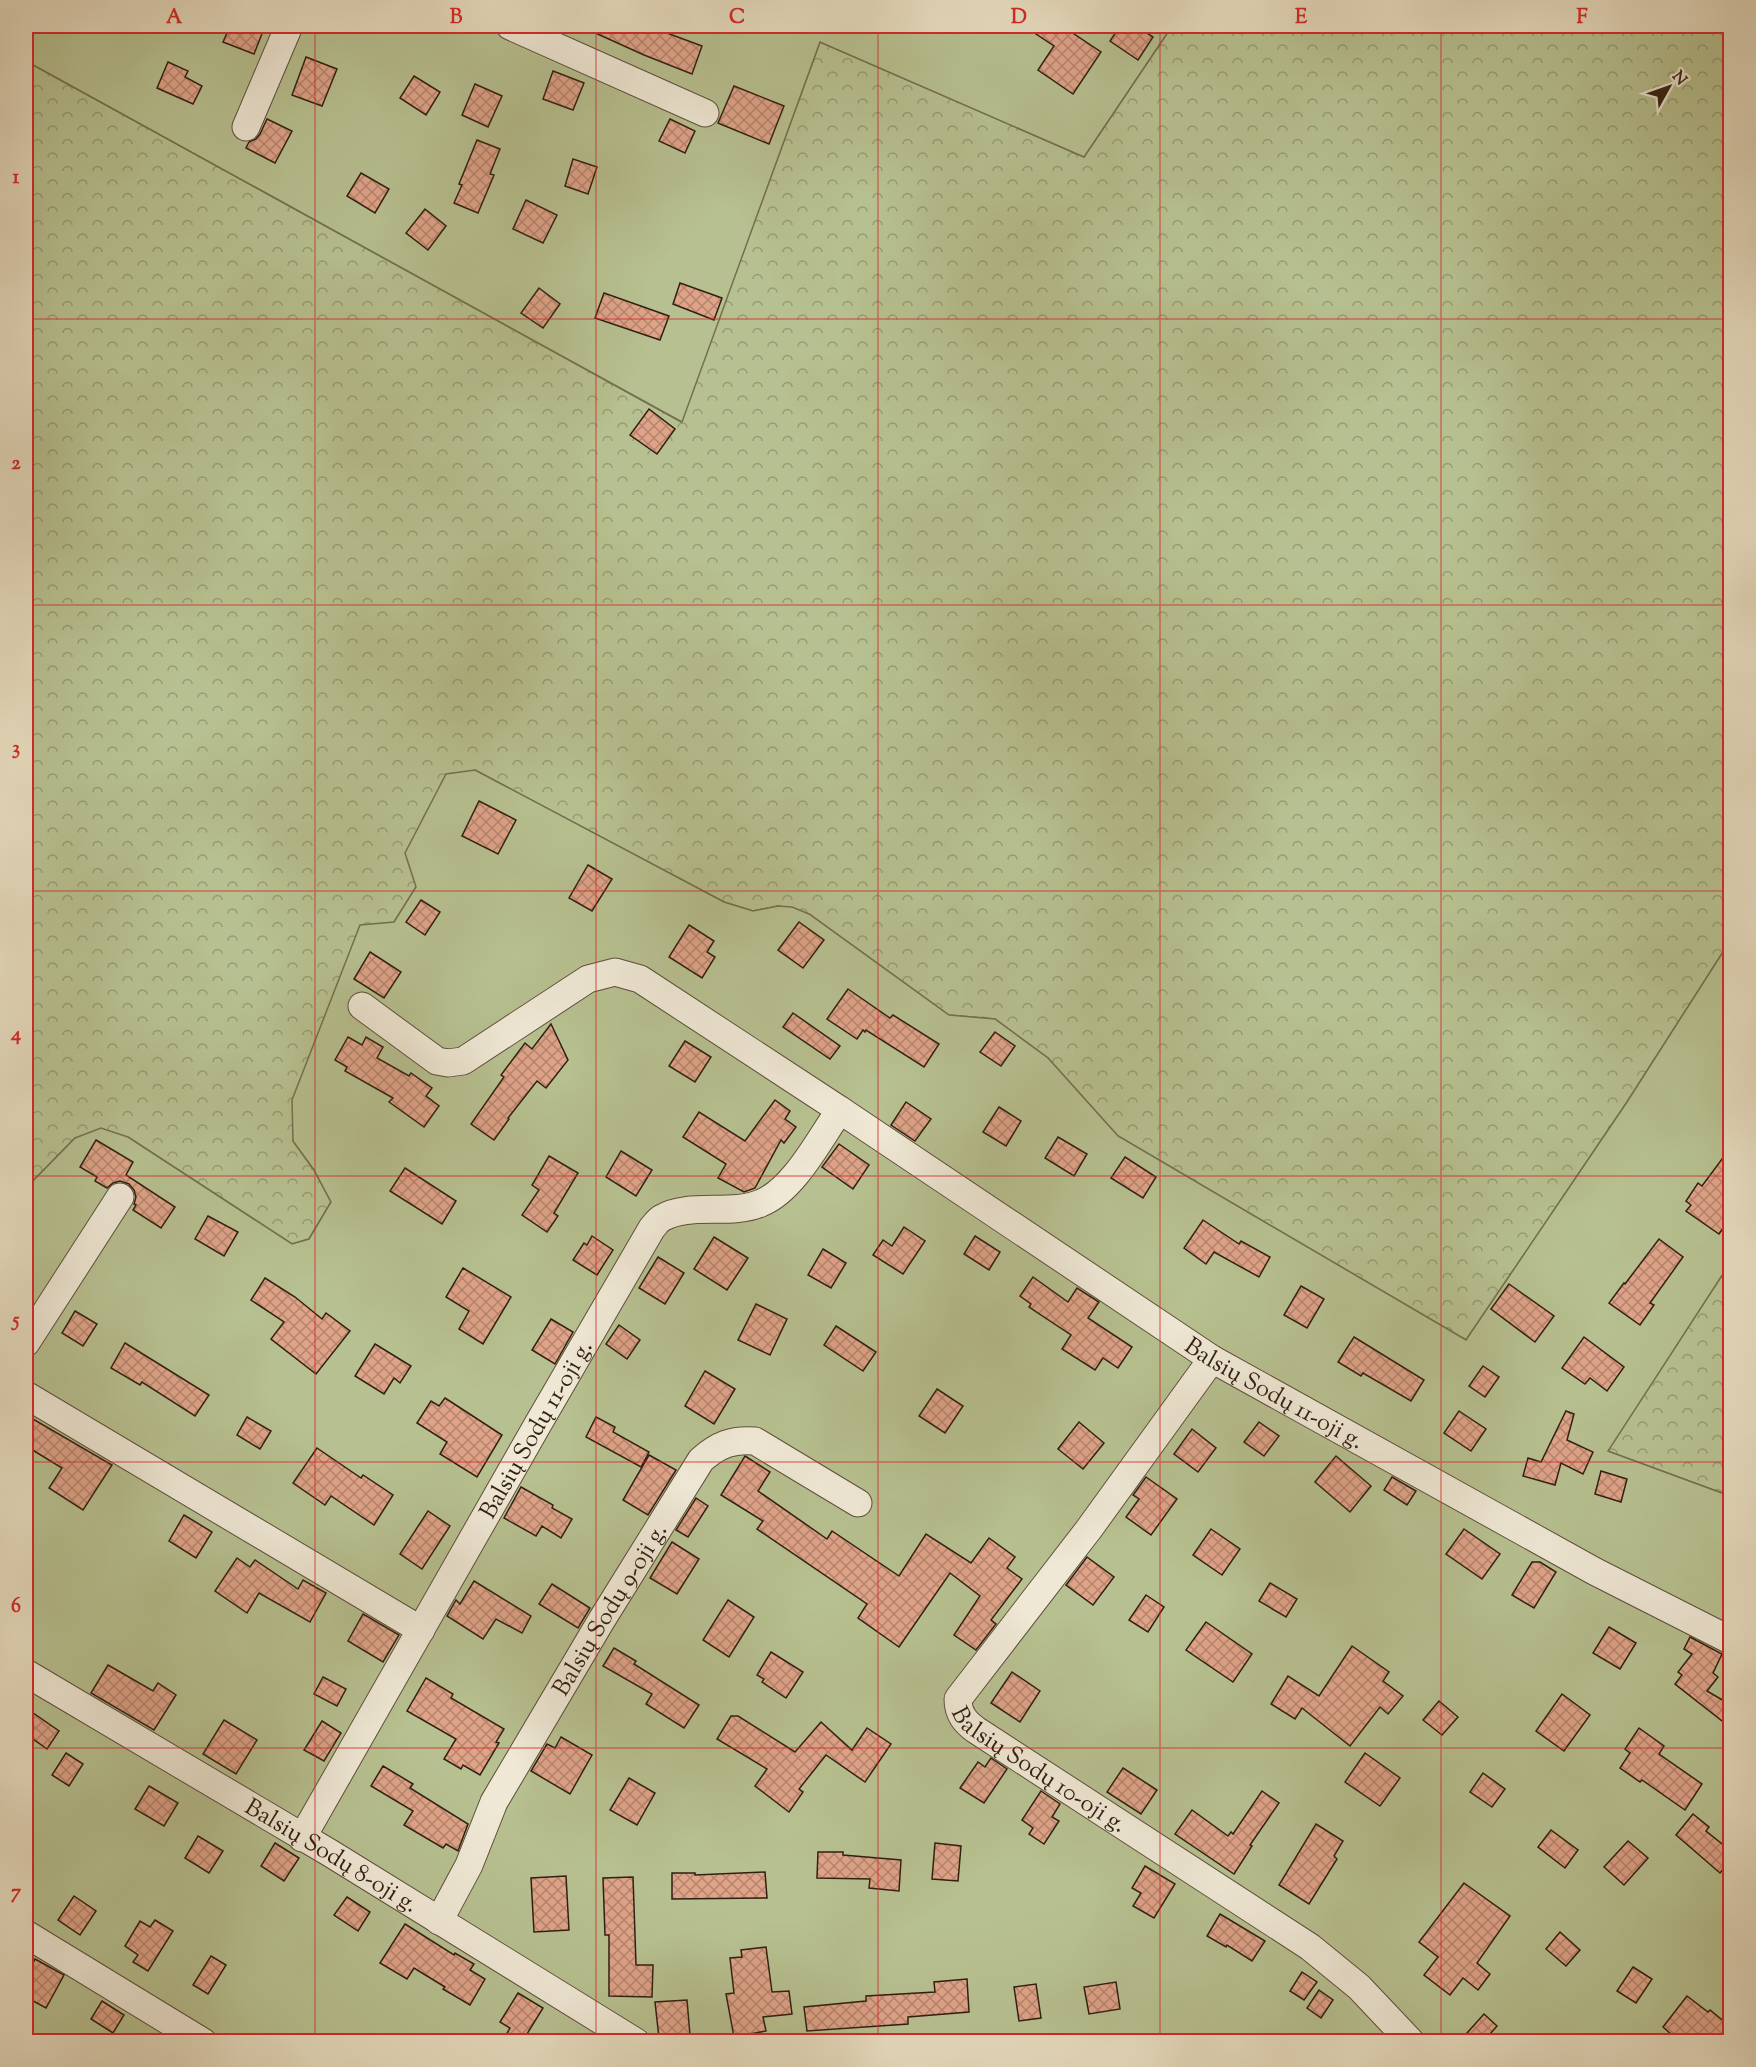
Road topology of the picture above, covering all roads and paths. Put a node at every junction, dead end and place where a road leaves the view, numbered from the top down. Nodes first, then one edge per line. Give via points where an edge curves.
1 (289, 26) edge
2 (521, 27) edge
3 (705, 113) dead end
4 (246, 127) dead end
5 (362, 1006) dead end
6 (840, 1110) junction
7 (120, 1197) dead end
8 (26, 1342) edge
9 (1212, 1359) junction
10 (26, 1395) edge
11 (858, 1503) dead end
12 (421, 1630) junction
13 (1731, 1640) edge
14 (26, 1673) edge
15 (302, 1838) junction
16 (439, 1920) junction
17 (26, 1934) edge
18 (203, 2042) edge
19 (636, 2042) edge
20 (1411, 2042) edge

1 - 4 street
2 - 3 street
5 - 6 street, Balsių Sodų 11-oji g. via 437,1061 448,1064 463,1061 588,979 615,972 640,979
6 - 9 street, Balsių Sodų 11-oji g.
6 - 12 street, Balsių Sodų 11-oji g. via 798,1171 779,1192 762,1203 682,1212 661,1218 652,1228
7 - 8 street
9 - 13 street, Balsių Sodų 11-oji g. via 1594,1571
9 - 20 street, Balsių Sodų 10-oji g. via 1089,1529 958,1699 958,1707 967,1724 1310,1947 1359,1987
10 - 12 street
11 - 16 street, Balsių Sodų 9-oji g. via 754,1440 727,1442 701,1460 494,1803 469,1865
12 - 15 street, Balsių Sodų 11-oji g.
14 - 15 street, Balsių Sodų 8-oji g.
15 - 16 street, Balsių Sodų 8-oji g.
16 - 19 street, Balsių Sodų 8-oji g.
17 - 18 street

